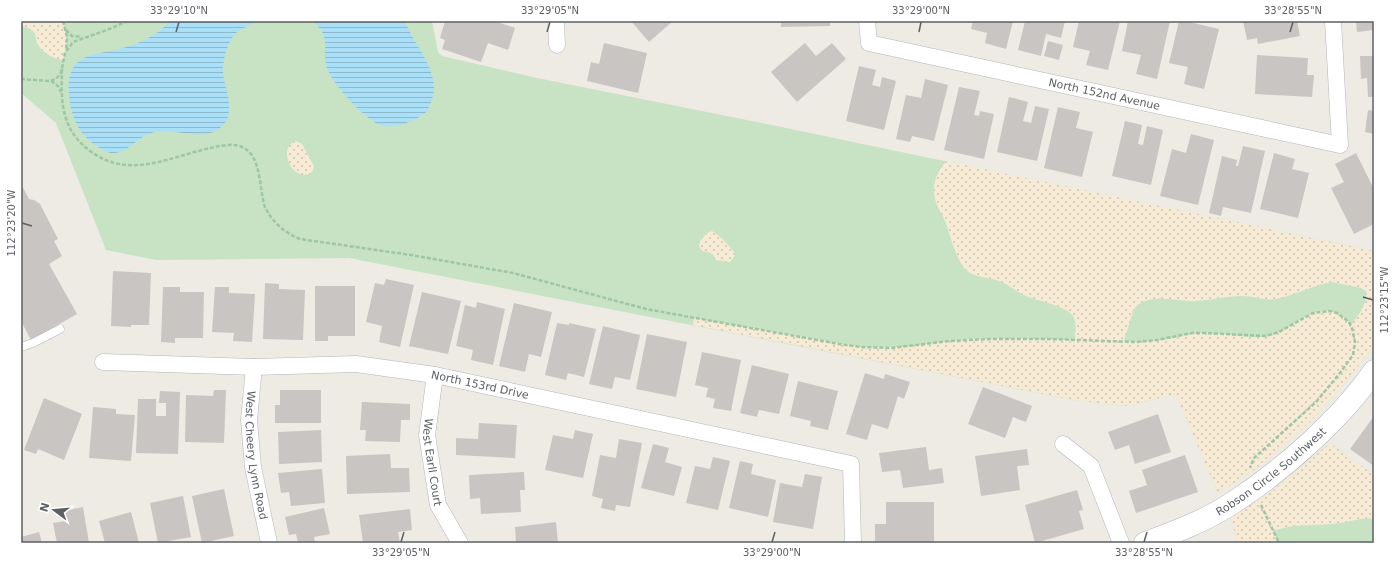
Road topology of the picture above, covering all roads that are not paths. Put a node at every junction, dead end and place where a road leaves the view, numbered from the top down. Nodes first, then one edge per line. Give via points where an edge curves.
1 (556, 21) edge
2 (867, 21) edge
3 (1332, 21) edge
4 (557, 45) dead end
5 (60, 329) dead end
6 (21, 347) edge
7 (103, 362) dead end
8 (254, 367) junction
9 (1373, 374) edge
10 (435, 375) junction
11 (1063, 444) dead end
12 (269, 543) edge
13 (460, 543) edge
14 (853, 543) edge
15 (1121, 543) edge
16 (1145, 543) edge

1 - 4 street
2 - 3 street, North 152nd Avenue via 869,43 1340,145
5 - 6 lane
7 - 8 street, North 153rd Drive
8 - 10 street, North 153rd Drive via 356,364
8 - 12 street, West Cheery Lynn Road via 249,420 253,467
9 - 16 street, Robson Circle Southwest via 1346,406 1276,471 1234,502 1180,530
10 - 13 street, West Earll Court via 427,435 438,505
10 - 14 street, North 153rd Drive via 851,464
11 - 15 street via 1091,466

